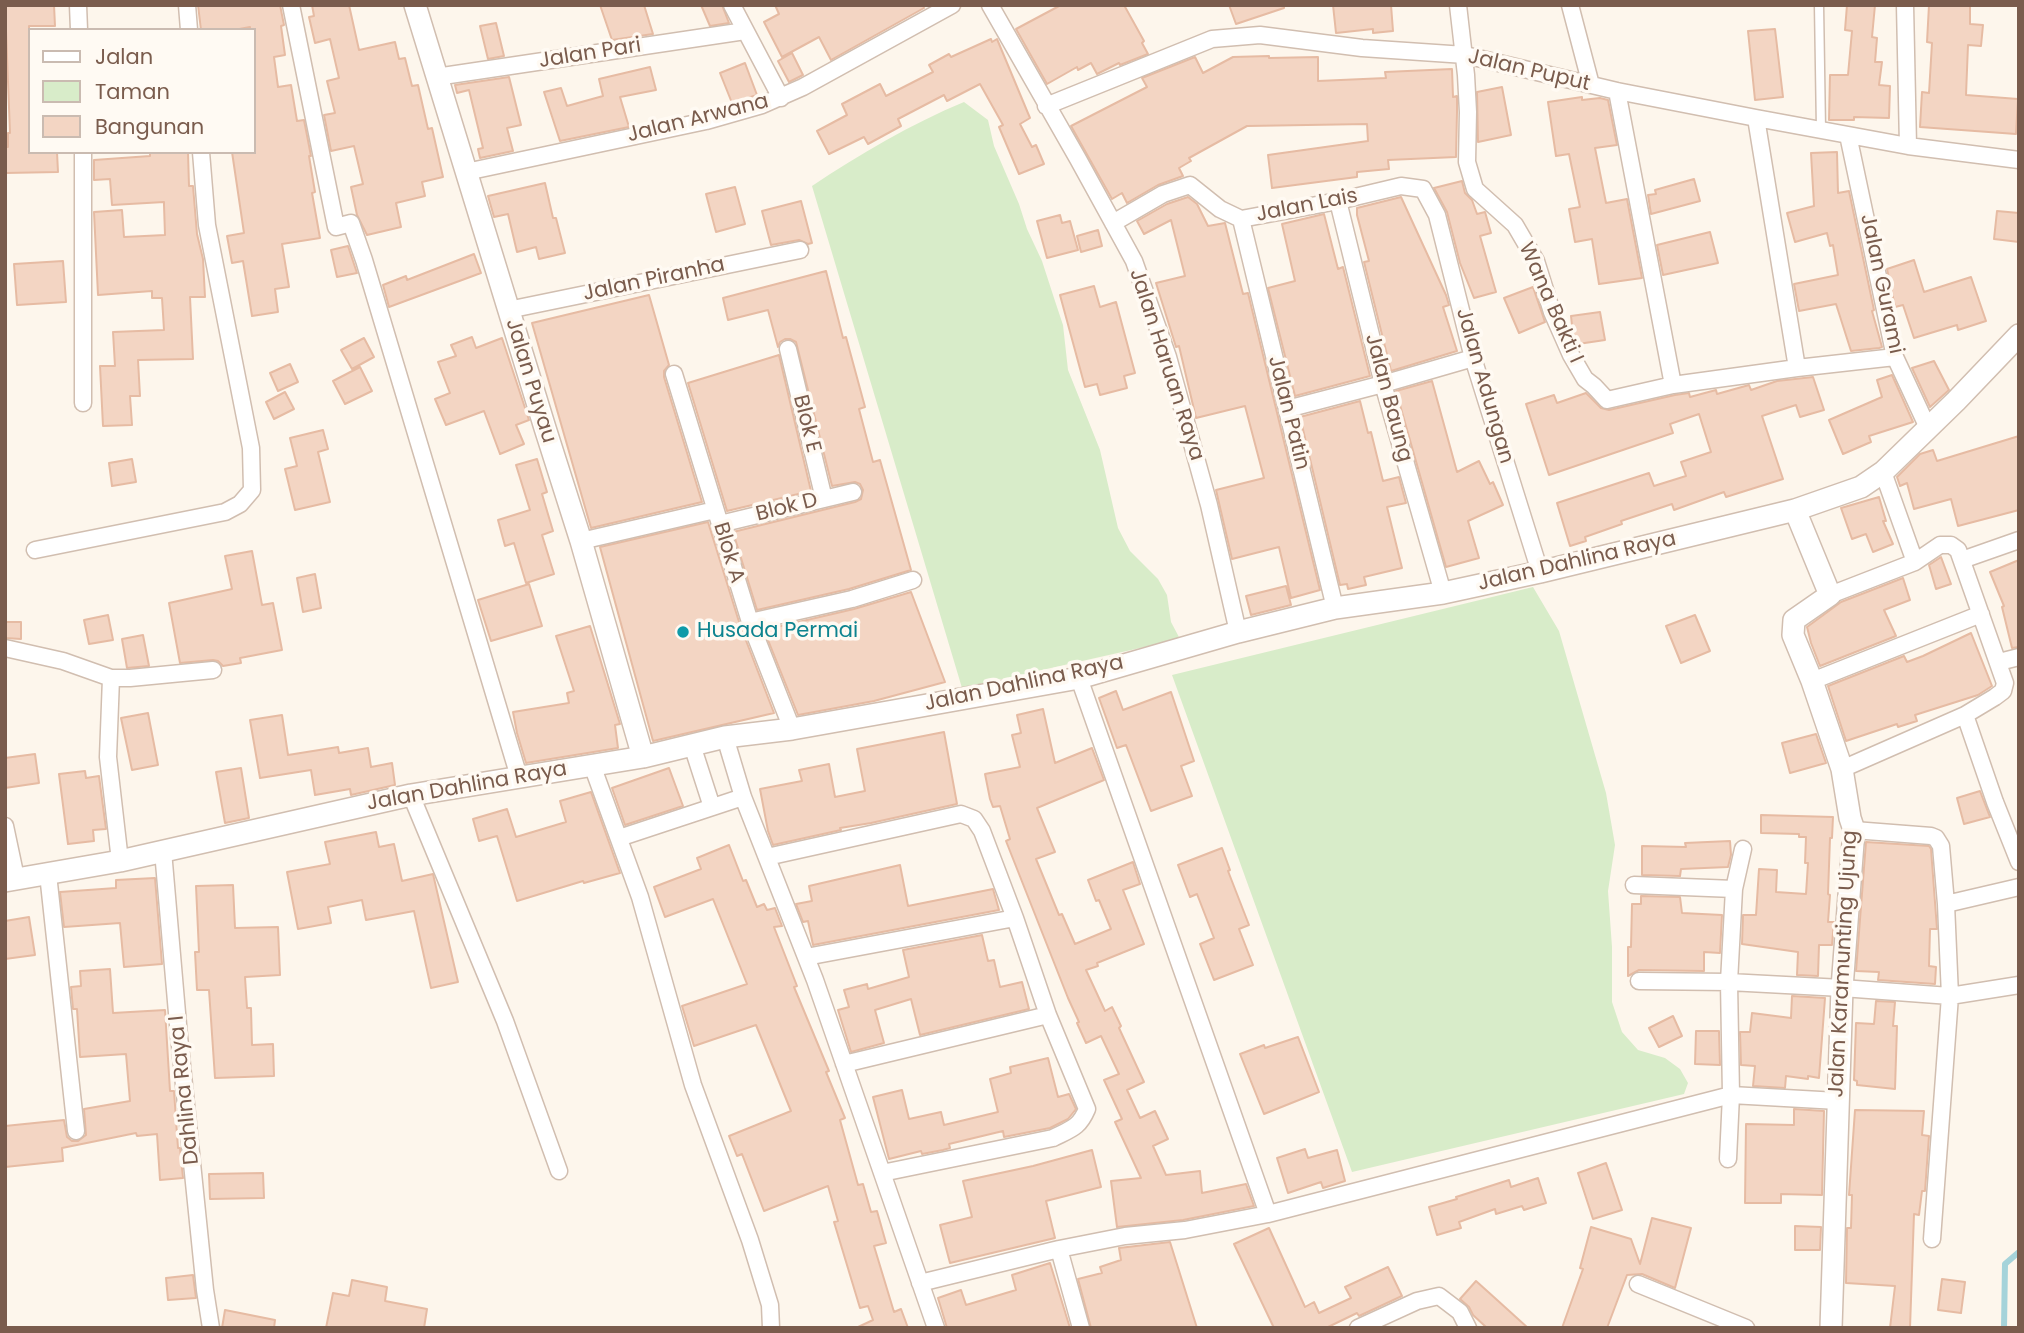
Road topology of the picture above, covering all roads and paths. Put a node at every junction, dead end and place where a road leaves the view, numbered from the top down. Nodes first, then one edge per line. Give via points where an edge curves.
1 (78, 5) edge
2 (187, 5) edge
3 (291, 5) edge
4 (415, 5) edge
5 (732, 5) edge
6 (952, 5) edge
7 (990, 5) edge
8 (1458, 5) edge
9 (1570, 5) edge
10 (1819, 5) edge
11 (1905, 5) edge
12 (79, 28) edge
13 (189, 28) edge
14 (745, 31) junction
15 (1465, 55) junction
16 (436, 77) junction
17 (1591, 85) junction
18 (1617, 91) junction
19 (781, 98) junction
20 (1046, 106) junction
21 (1756, 118) junction
22 (1821, 130) junction
23 (1848, 135) junction
24 (1908, 146) junction
25 (83, 154) edge
26 (201, 154) edge
27 (2019, 160) edge
28 (466, 172) junction
29 (1430, 200) joint
30 (1338, 201) junction
31 (1241, 219) junction
32 (1112, 223) junction
33 (800, 250) dead end
34 (508, 310) junction
35 (2019, 335) edge
36 (788, 349) dead end
37 (1473, 358) junction
38 (1895, 358) junction
39 (1797, 368) junction
40 (674, 374) dead end
41 (1383, 384) junction
42 (1673, 385) junction
43 (83, 403) dead end
44 (1287, 408) junction
45 (1928, 428) junction
46 (1883, 472) junction
47 (853, 492) dead end
48 (824, 499) junction
49 (1795, 510) junction
50 (718, 517) junction
51 (2019, 540) edge
52 (582, 541) junction
53 (35, 550) dead end
54 (1962, 560) junction
55 (1915, 562) junction
56 (1540, 572) junction
57 (913, 580) dead end
58 (1443, 593) junction
59 (1830, 595) junction
60 (1335, 608) junction
61 (1981, 614) junction
62 (750, 622) junction
63 (1238, 632) junction
64 (5, 648) edge
65 (2019, 657) edge
66 (1999, 662) junction
67 (213, 670) dead end
68 (111, 677) junction
69 (1079, 678) junction
70 (1812, 681) junction
71 (1965, 715) junction
72 (792, 729) junction
73 (725, 737) junction
74 (692, 745) junction
75 (642, 757) junction
76 (592, 765) junction
77 (1842, 769) junction
78 (519, 777) junction
79 (411, 795) junction
80 (743, 797) junction
81 (712, 807) junction
82 (5, 826) edge
83 (1854, 830) junction
84 (619, 838) junction
85 (1743, 849) dead end
86 (163, 851) junction
87 (767, 857) junction
88 (120, 861) junction
89 (2019, 862) edge
90 (48, 874) junction
91 (10, 880) edge
92 (1634, 885) dead end
93 (2019, 887) edge
94 (1734, 890) junction
95 (1946, 904) junction
96 (1015, 918) junction
97 (806, 957) junction
98 (1639, 981) dead end
99 (1729, 982) junction
100 (2019, 985) edge
101 (1842, 988) junction
102 (1950, 996) junction
103 (1048, 1015) junction
104 (844, 1064) junction
105 (1731, 1095) junction
106 (1838, 1101) junction
107 (76, 1131) dead end
108 (1728, 1159) dead end
109 (559, 1171) dead end
110 (883, 1173) junction
111 (1268, 1214) junction
112 (1932, 1239) dead end
113 (1059, 1250) junction
114 (920, 1283) junction
115 (1638, 1284) dead end
116 (1361, 1327) edge
117 (211, 1328) edge
118 (771, 1328) edge
119 (936, 1328) edge
120 (1081, 1328) edge
121 (1468, 1328) edge
122 (1746, 1328) edge
123 (1832, 1328) edge

1 - 12 street
2 - 13 street
3 - 78 street via 336,227 351,223 364,260
4 - 16 street, Jalan Puyau
5 - 14 street
6 - 19 street, Jalan Arwana
7 - 20 street, Jalan Haruan Raya
8 - 15 street, Wana Bakti I
9 - 17 street
10 - 22 lane
11 - 24 street
14 - 16 street, Jalan Pari
14 - 19 street
15 - 17 street, Jalan Puput
15 - 20 street, Jalan Puput via 1260,35 1212,39
15 - 42 street, Wana Bakti I via 1467,162 1475,189 1516,225 1585,379 1607,400
16 - 28 street, Jalan Puyau
17 - 18 street, Jalan Puput
18 - 21 street, Jalan Puput
18 - 42 street
19 - 28 street, Jalan Arwana via 706,121
20 - 32 street, Jalan Haruan Raya
21 - 22 street, Jalan Puput
21 - 39 street
22 - 23 street, Jalan Puput
23 - 24 street, Jalan Puput
23 - 38 street, Jalan Gurami
24 - 27 street, Jalan Puput
25 - 43 street
26 - 53 street via 207,225 251,449 252,490 225,512
28 - 34 street, Jalan Puyau
29 - 30 street, Jalan Lais via 1423,189 1401,186
29 - 37 street, Jalan Adungan
30 - 31 street, Jalan Lais
30 - 41 street, Jalan Baung
31 - 32 street, Jalan Lais via 1190,185 1163,194
31 - 44 street, Jalan Patin
32 - 63 street, Jalan Haruan Raya via 1133,261 1168,358
33 - 34 street, Jalan Piranha
34 - 52 street, Jalan Puyau
35 - 45 street, Jalan Dahlina Raya
36 - 48 street, Blok E
37 - 41 street
37 - 56 street, Jalan Adungan
38 - 39 street
38 - 45 street, Jalan Gurami
39 - 42 street
40 - 50 street, Blok A
41 - 44 street
41 - 58 street, Jalan Baung
44 - 60 street, Jalan Patin
45 - 46 street, Jalan Dahlina Raya
46 - 49 street, Jalan Dahlina Raya via 1861,487
46 - 55 street
47 - 48 street, Blok D
48 - 50 street, Blok D
49 - 56 street, Jalan Dahlina Raya
49 - 59 street
50 - 52 street, Blok D
50 - 62 street, Blok A
51 - 54 street
52 - 75 street, Jalan Puyau
54 - 55 street via 1951,545 1940,545
54 - 61 street
55 - 59 street
56 - 58 street, Jalan Dahlina Raya
57 - 62 street
58 - 60 street, Jalan Dahlina Raya
59 - 70 street, Jalan Karamunting Ujung via 1794,620 1792,627
60 - 63 street, Jalan Dahlina Raya
61 - 66 street
61 - 70 street
62 - 72 street, Blok A
63 - 69 street, Jalan Dahlina Raya
64 - 68 street
65 - 66 street
66 - 71 street via 2003,691
67 - 68 street
68 - 88 street via 108,757
69 - 72 street, Jalan Dahlina Raya
69 - 111 street
70 - 77 street, Jalan Karamunting Ujung
71 - 77 street
71 - 89 street
72 - 73 street, Jalan Dahlina Raya
73 - 74 street, Jalan Dahlina Raya
73 - 80 street
74 - 75 street, Jalan Dahlina Raya
74 - 81 street
75 - 76 street, Jalan Dahlina Raya
76 - 78 street, Jalan Dahlina Raya
76 - 84 street
77 - 83 street, Jalan Karamunting Ujung
78 - 79 street, Jalan Dahlina Raya
79 - 86 street, Jalan Dahlina Raya
79 - 109 street via 505,1021
80 - 81 street
80 - 87 street
81 - 84 street
82 - 91 street
83 - 95 street via 1936,838 1941,846
83 - 101 street, Jalan Karamunting Ujung
84 - 118 street via 693,1086 750,1240 770,1305
85 - 94 street
86 - 88 street, Jalan Dahlina Raya
86 - 117 street, Dahlina Raya I
87 - 96 street via 961,814 974,819 982,831
87 - 97 street
88 - 90 street, Jalan Dahlina Raya
90 - 91 street, Jalan Dahlina Raya
90 - 107 street
92 - 94 street
93 - 95 street
94 - 99 street
95 - 102 street
96 - 97 street
96 - 103 street
97 - 104 street
98 - 99 street
99 - 101 street
99 - 105 street
100 - 102 street
101 - 102 street
101 - 106 street, Jalan Karamunting Ujung
102 - 112 street
103 - 104 street
103 - 110 street via 1087,1109 1082,1121 1053,1138
104 - 110 street
105 - 106 street
105 - 108 street
105 - 111 street
106 - 123 street, Jalan Karamunting Ujung
110 - 114 street
111 - 113 street
113 - 114 street
113 - 120 street
114 - 119 street
115 - 122 street
116 - 121 street via 1416,1301 1439,1296 1460,1312

